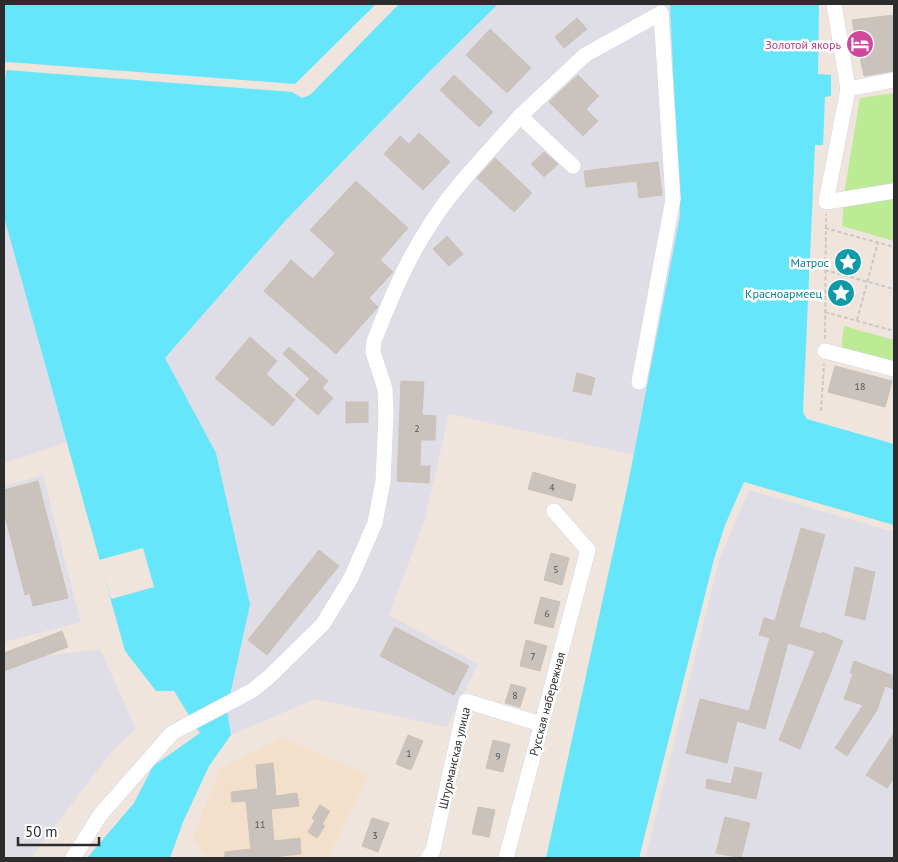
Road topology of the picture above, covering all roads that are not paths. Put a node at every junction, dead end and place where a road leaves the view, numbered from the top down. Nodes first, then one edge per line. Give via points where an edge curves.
1 (834, 4) edge
2 (894, 80) edge
3 (848, 89) junction
4 (520, 116) junction
5 (573, 166) dead end
6 (894, 191) edge
7 (825, 351) road end
8 (894, 369) edge
9 (639, 382) dead end
10 (554, 511) dead end
11 (541, 724) junction
12 (73, 858) edge
13 (428, 858) edge
14 (506, 858) edge

1 - 3 street
2 - 3 street
3 - 6 street via 826,202
4 - 5 street
4 - 9 street via 585,55 661,13 673,199
4 - 12 street via 428,226 374,341 373,352 385,389 383,481 375,522 351,578 323,624 283,665 237,700 172,733 100,815
7 - 8 street
10 - 11 street, Русская набережная via 588,550
11 - 13 street, Штурманская улица via 466,702 433,850
11 - 14 street, Русская набережная

